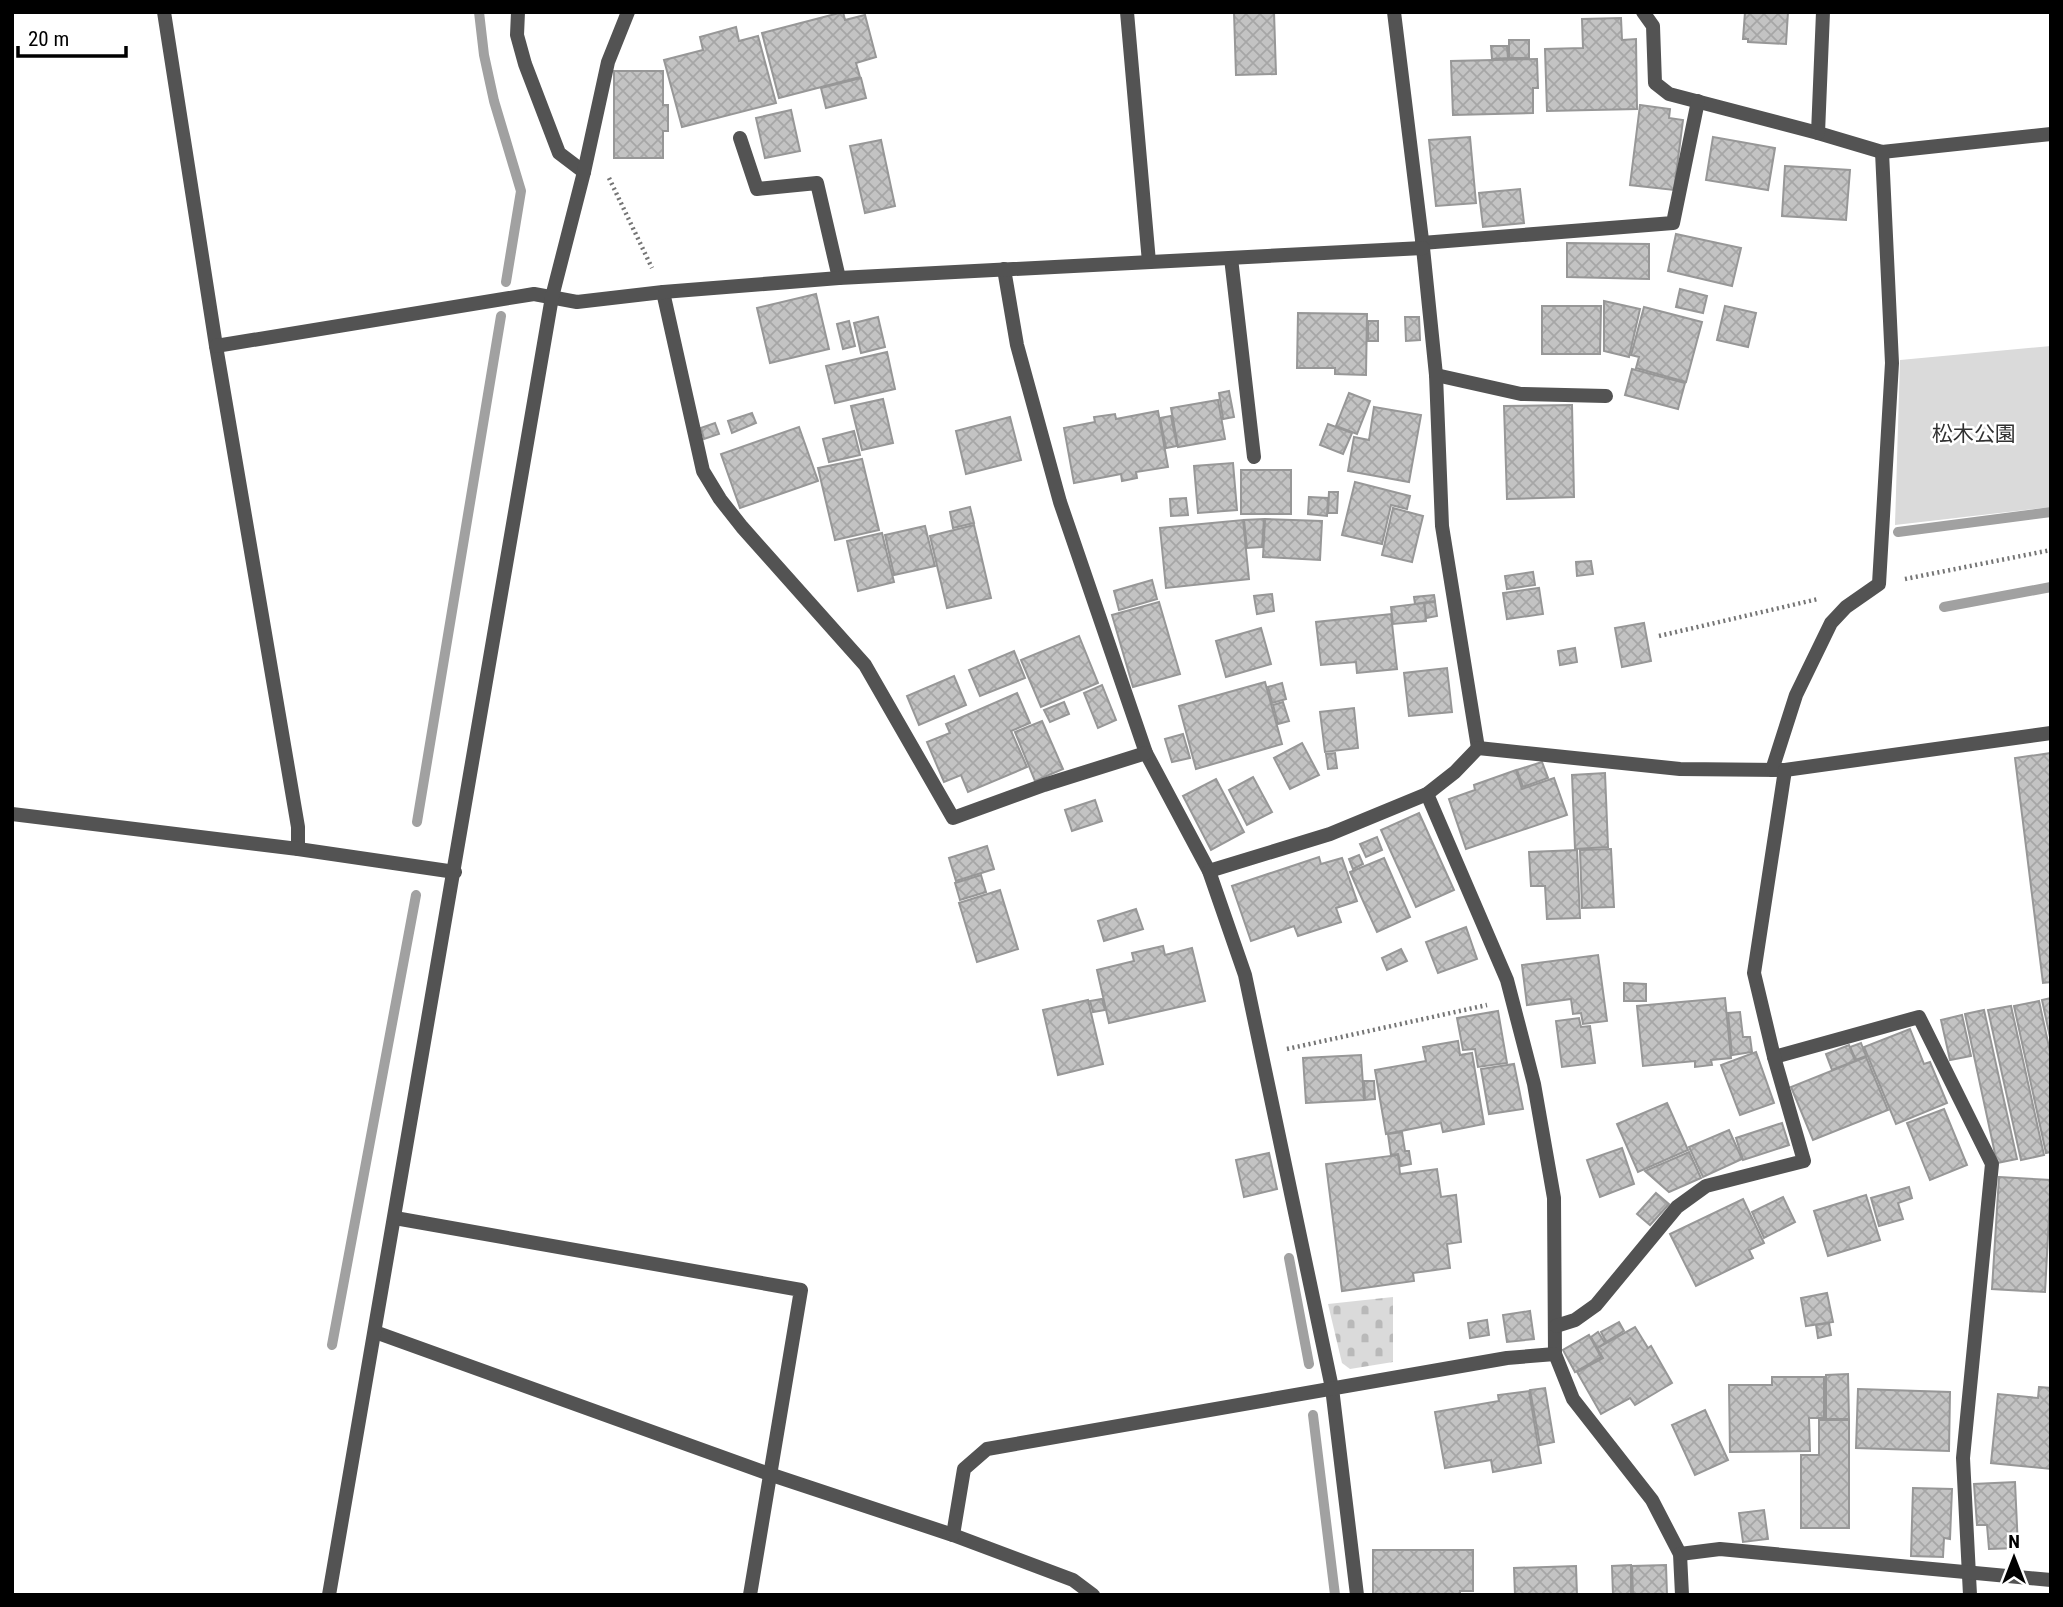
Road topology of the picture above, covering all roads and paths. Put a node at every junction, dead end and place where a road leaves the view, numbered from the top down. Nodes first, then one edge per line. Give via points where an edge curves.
1 (164, 12) edge
2 (518, 12) edge
3 (628, 12) edge
4 (1127, 12) edge
5 (1394, 12) edge
6 (1643, 12) edge
7 (1823, 12) edge
8 (1698, 102) junction
9 (1818, 133) junction
10 (2051, 134) edge
11 (740, 138) dead end
12 (591, 139) junction
13 (1882, 152) junction
14 (584, 172) junction
15 (1422, 245) junction
16 (1231, 258) junction
17 (1149, 262) junction
18 (1004, 270) junction
19 (839, 278) junction
20 (663, 292) junction
21 (552, 297) junction
22 (216, 346) junction
23 (1436, 375) junction
24 (1606, 396) dead end
25 (1254, 457) dead end
26 (2051, 733) edge
27 (1478, 748) junction
28 (1146, 753) junction
29 (1778, 770) junction
30 (1427, 794) junction
31 (12, 814) edge
32 (298, 849) junction
33 (1209, 871) junction
34 (455, 872) junction
35 (1512, 999) junction
36 (1262, 1055) junction
37 (1774, 1057) junction
38 (395, 1218) junction
39 (1556, 1326) junction
40 (375, 1332) junction
41 (1555, 1354) junction
42 (1332, 1388) junction
43 (772, 1475) junction
44 (953, 1535) junction
45 (1680, 1554) junction
46 (1968, 1571) junction
47 (2051, 1580) edge
48 (329, 1595) edge
49 (750, 1595) edge
50 (1093, 1595) edge
51 (1357, 1595) edge
52 (1682, 1595) edge
53 (1970, 1595) edge

1 - 22 street
2 - 14 street via 517,35 525,64 559,153
3 - 12 street via 608,62
4 - 17 street
5 - 15 street
6 - 8 street via 1653,26 1655,83 1670,94
7 - 9 street
8 - 9 street
8 - 15 street via 1674,223
9 - 13 street
10 - 13 street
11 - 19 street via 757,189 817,183
12 - 14 street
12 - 20 path
13 - 29 street via 1892,363 1880,584 1831,623 1796,695
14 - 21 street
15 - 16 street
15 - 23 street
16 - 17 street
16 - 25 street
17 - 18 street
18 - 19 street
18 - 28 street via 1017,345 1060,502
19 - 20 street
20 - 21 street via 577,302
20 - 28 street via 704,471 742,527 865,665 953,818
21 - 22 street via 534,294
21 - 34 street
22 - 32 street via 298,827
23 - 24 street via 1521,394
23 - 27 street via 1442,526
26 - 29 street
27 - 29 street via 1680,768
27 - 30 street
28 - 33 street
29 - 37 street via 1754,974
30 - 33 street via 1330,834
30 - 35 street
31 - 32 street
32 - 34 street
33 - 36 street via 1245,975
34 - 38 street
35 - 36 path
35 - 39 street via 1534,1084 1554,1198
36 - 42 street
37 - 39 street via 1804,1161 1706,1186 1677,1207 1596,1305 1576,1320
37 - 46 street via 1919,1017 1992,1164 1963,1458
38 - 40 street
38 - 43 street via 801,1290
39 - 41 street
40 - 43 street
40 - 48 street
41 - 42 street
41 - 45 street via 1573,1399 1652,1500
42 - 44 street via 987,1449 964,1469
42 - 51 street
43 - 44 street
43 - 49 street
44 - 50 street via 1073,1580
45 - 46 street via 1720,1549
45 - 52 street
46 - 47 street
46 - 53 street

